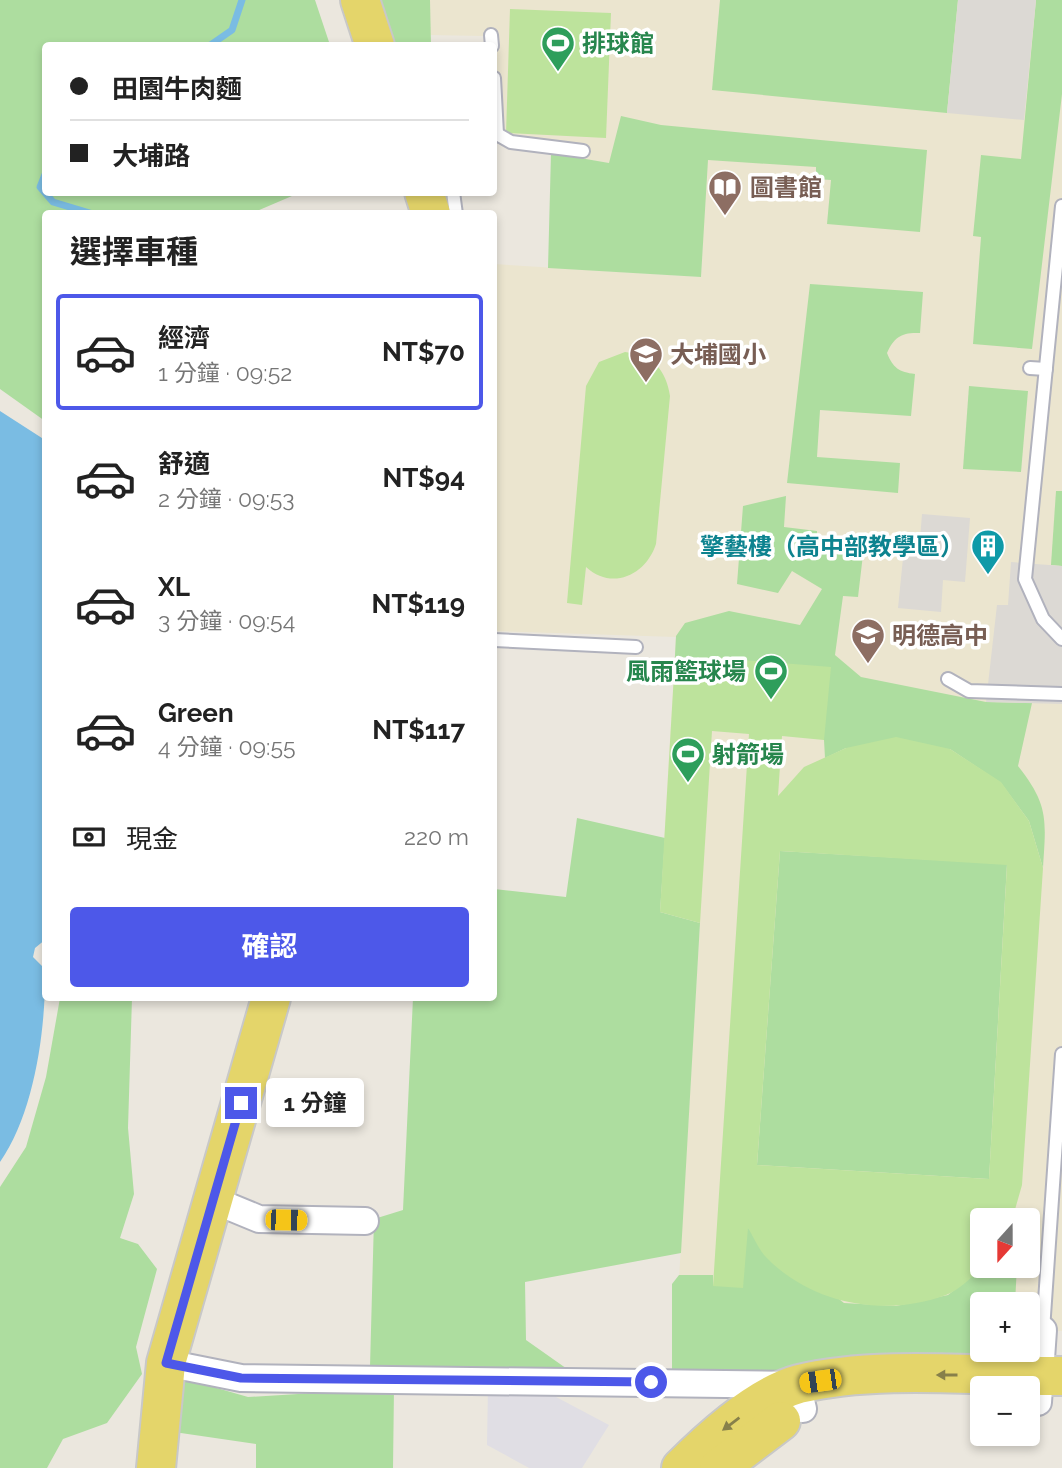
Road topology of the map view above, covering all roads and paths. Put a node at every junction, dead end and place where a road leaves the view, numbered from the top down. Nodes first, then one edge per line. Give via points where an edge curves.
1 (360, 0) edge
2 (374, 42) edge
3 (497, 136) edge
4 (583, 151) dead end
5 (1062, 206) edge
6 (1030, 368) dead end
7 (1046, 369) junction
8 (1062, 639) edge
9 (497, 640) edge
10 (636, 647) dead end
11 (948, 679) dead end
12 (1062, 694) edge
13 (270, 1001) edge
14 (1062, 1056) edge
15 (213, 1200) junction
16 (365, 1221) dead end
17 (1043, 1330) joint
18 (166, 1363) junction
19 (1046, 1392) edge
20 (800, 1397) junction
21 (970, 1402) edge
22 (156, 1468) edge
23 (681, 1468) edge
24 (719, 1468) edge

1 - 2 main road
3 - 4 lane via 511,142
5 - 7 lane
6 - 7 lane
7 - 8 lane via 1026,579 1043,619
9 - 10 lane
11 - 12 lane via 969,691
13 - 15 main road
14 - 17 lane
15 - 16 street via 260,1219
15 - 18 main road
17 - 19 street
18 - 20 street via 241,1378
18 - 22 main road
19 -> 20 main road via 865,1375
20 - 21 main road
20 -> 23 main road via 750,1409
20 - 24 main road

